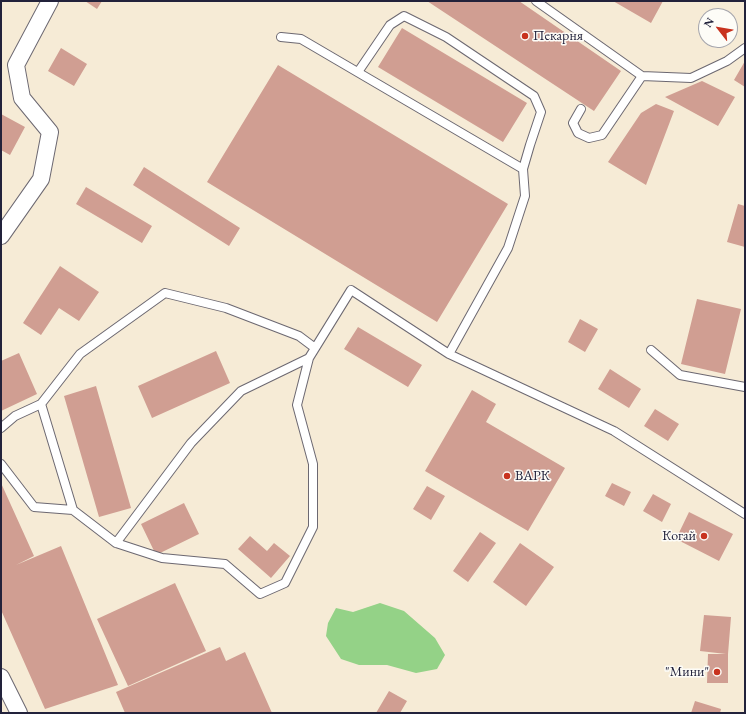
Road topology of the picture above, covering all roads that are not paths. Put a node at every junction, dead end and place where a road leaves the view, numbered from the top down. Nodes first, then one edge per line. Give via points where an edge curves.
1 (50, 1) edge
2 (536, 1) edge
3 (280, 37) dead end
4 (745, 48) edge
5 (8, 64) edge
6 (358, 72) junction
7 (642, 76) junction
8 (581, 109) dead end
9 (523, 169) junction
10 (1, 236) edge
11 (315, 348) junction
12 (651, 350) dead end
13 (449, 354) junction
14 (309, 358) junction
15 (745, 387) edge
16 (41, 404) junction
17 (1, 428) edge
18 (1, 464) edge
19 (73, 510) junction
20 (745, 514) edge
21 (116, 543) junction
22 (1, 676) edge
23 (19, 713) edge

1 - 5 street
2 - 7 lane
3 - 6 lane via 301,39
4 - 7 lane via 727,61 691,78
5 - 10 street via 22,98 50,132 41,179
6 - 9 lane
6 - 9 lane via 390,25 404,16 446,37 534,96 541,112
7 - 8 lane via 602,135 589,138 578,133 573,123
9 - 13 lane via 525,196 508,248
11 - 13 lane via 352,290
11 - 14 lane
11 - 16 lane via 299,336 226,308 165,293 80,354
12 - 15 lane via 680,375
13 - 20 lane via 614,431
14 - 21 lane via 241,391 191,443
14 - 21 lane via 297,405 314,464 313,527 285,583 260,594 225,564 162,558
16 - 17 lane via 15,416
16 - 19 lane
18 - 19 lane via 34,507
19 - 21 lane
22 - 23 street

